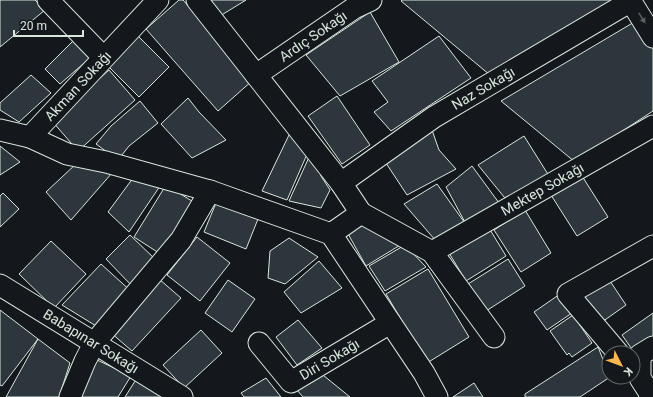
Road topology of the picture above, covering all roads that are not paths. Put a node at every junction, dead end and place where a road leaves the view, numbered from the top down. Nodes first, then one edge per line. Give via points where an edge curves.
1 (48, 0) edge
2 (158, 0) edge
3 (197, 0) edge
4 (371, 0) edge
5 (630, 0) edge
6 (653, 37) edge
7 (103, 57) junction
8 (256, 75) junction
9 (653, 126) edge
10 (0, 130) edge
11 (30, 137) junction
12 (341, 183) junction
13 (210, 192) junction
14 (360, 213) junction
15 (331, 234) junction
16 (653, 246) edge
17 (432, 252) junction
18 (0, 285) edge
19 (390, 323) junction
20 (494, 337) dead end
21 (95, 342) junction
22 (259, 343) dead end
23 (611, 345) edge
24 (653, 348) edge
25 (643, 387) edge
26 (70, 397) edge
27 (182, 397) edge
28 (437, 397) edge

1 - 7 street
2 - 7 street, Akman Sokağı
3 - 8 street
4 - 8 street, Ardıç Sokağı via 354,8
5 -> 6 street
5 - 12 street, Naz Sokağı via 434,117
7 - 11 street, Akman Sokağı
8 - 12 street
9 - 17 street, Mektep Sokağı
10 - 11 street
11 - 13 street via 67,154 106,162
12 - 14 street
13 - 15 street
13 - 21 street via 181,240
14 - 15 street
14 - 17 street
15 - 19 street
16 - 23 street via 568,294
17 - 20 street
18 - 21 street, Babapınar Sokağı
19 - 22 street, Diri Sokağı via 291,382
19 - 28 street
21 - 26 street
21 - 27 street, Babapınar Sokağı
24 - 25 street via 640,355

